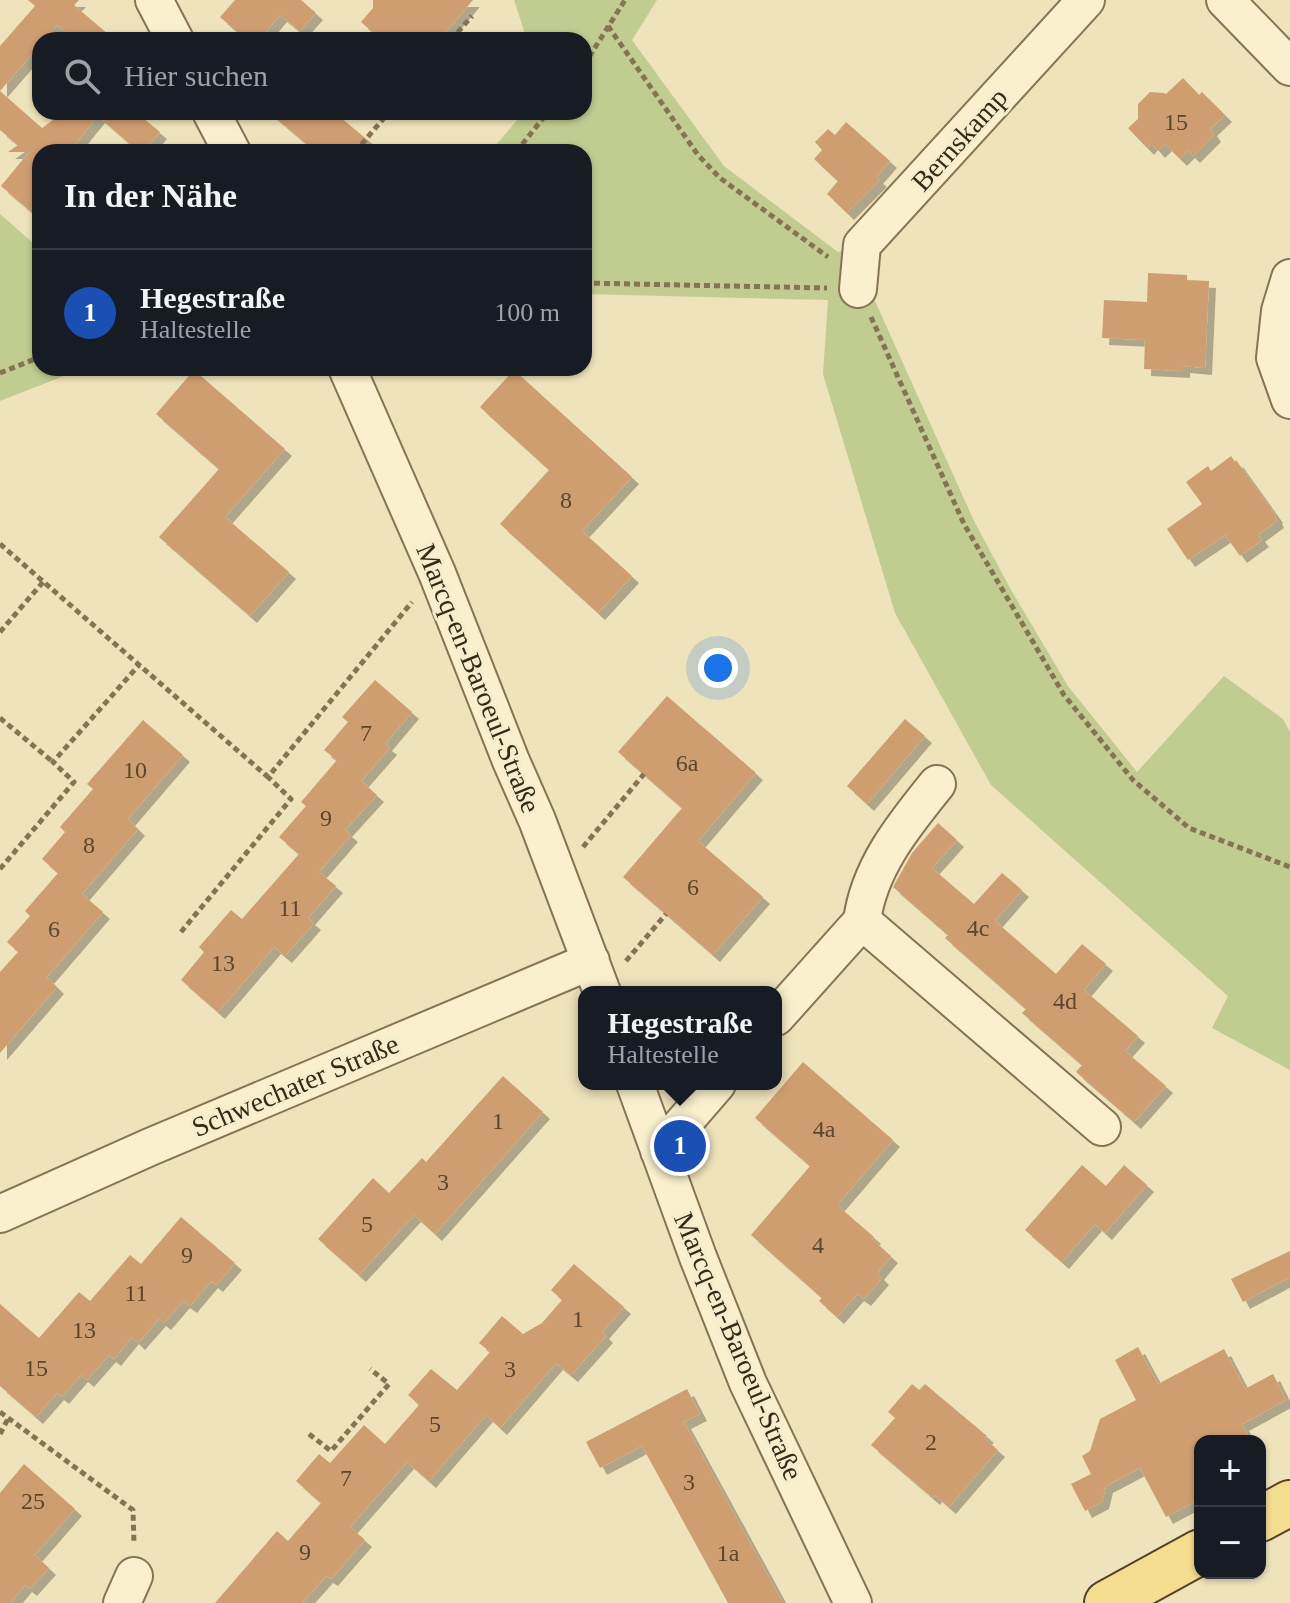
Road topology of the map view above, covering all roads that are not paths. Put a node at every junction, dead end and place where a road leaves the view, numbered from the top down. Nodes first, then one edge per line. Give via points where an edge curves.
1 (154, 0) edge
2 (1086, 0) edge
3 (1225, 0) edge
4 (171, 32) edge
5 (1290, 67) edge
6 (215, 120) edge
7 (228, 144) edge
8 (1290, 278) edge
9 (858, 284) road end
10 (351, 376) edge
11 (1290, 400) edge
12 (937, 784) dead end
13 (862, 921) junction
14 (598, 980) edge
15 (578, 987) edge
16 (782, 1010) edge
17 (637, 1090) edge
18 (712, 1090) edge
19 (1102, 1127) dead end
20 (659, 1151) junction
21 (0, 1214) edge
22 (1290, 1503) edge
23 (1266, 1516) edge
24 (1194, 1555) edge
25 (853, 1603) edge
26 (1107, 1603) edge

1 - 4 street
2 - 9 street, Bernskamp via 862,245
3 - 5 street
6 - 7 street
8 - 11 street via 1275,358
10 - 14 street, Marcq-en-Baroeul-Straße via 437,573
12 - 13 street via 891,843 864,900
13 - 16 street
13 - 19 street
15 - 21 street, Schwechater Straße via 150,1147
17 - 20 street, Marcq-en-Baroeul-Straße
18 - 20 street
20 - 25 street, Marcq-en-Baroeul-Straße via 748,1383
22 - 23 main road
24 - 26 main road

